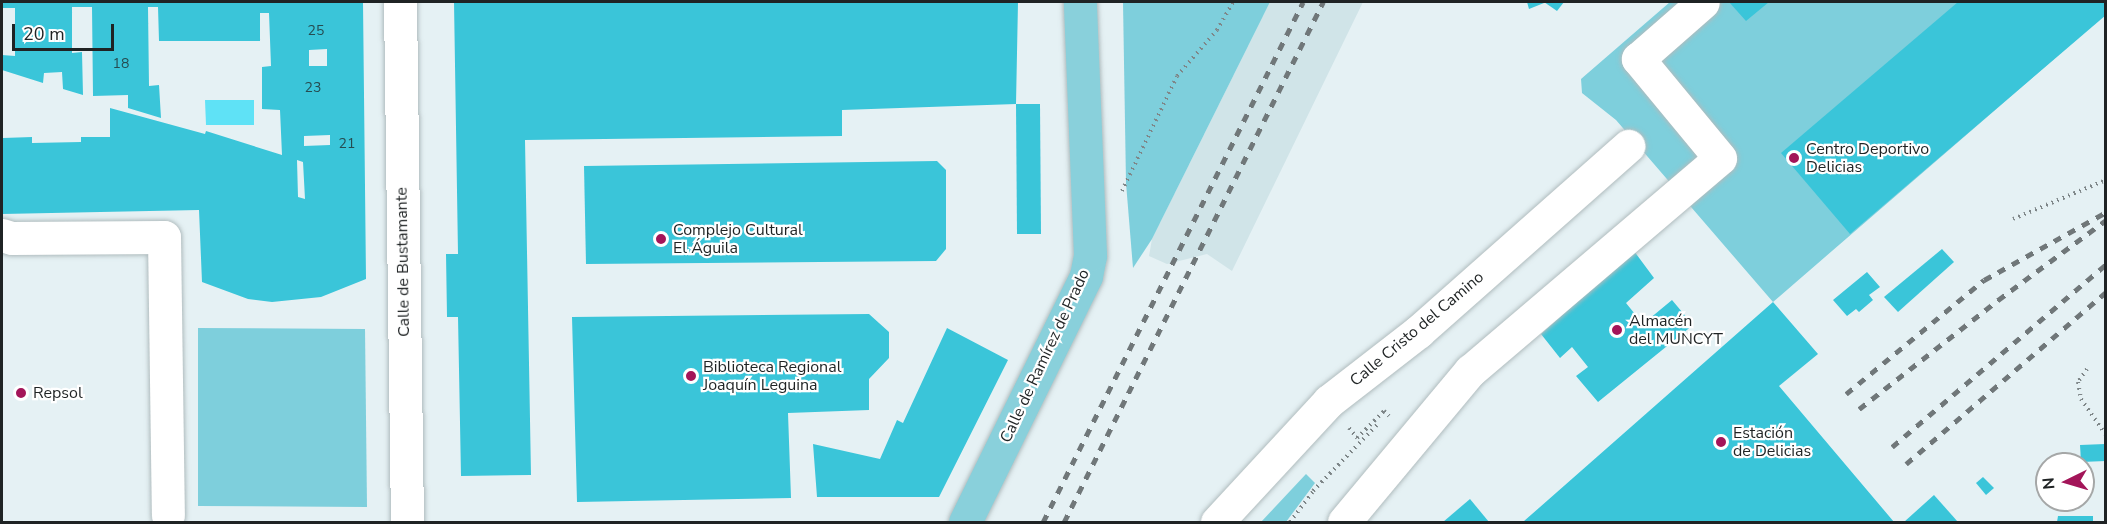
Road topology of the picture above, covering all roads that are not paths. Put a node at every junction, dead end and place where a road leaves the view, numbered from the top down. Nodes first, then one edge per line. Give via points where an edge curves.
1 (400, 2) edge
2 (1080, 2) edge
3 (1703, 2) edge
4 (1628, 146) dead end
5 (2, 235) edge
6 (168, 515) dead end
7 (407, 522) edge
8 (965, 522) edge
9 (1217, 522) edge
10 (1344, 522) edge

1 - 7 street, Calle de Bustamante
2 - 8 main road, Calle de Ramírez de Prado via 1090,255 1086,276
3 - 10 street via 1638,59 1720,158 1470,371
4 - 9 street, Calle Cristo del Camino via 1418,332 1329,401
5 - 6 street via 164,237

